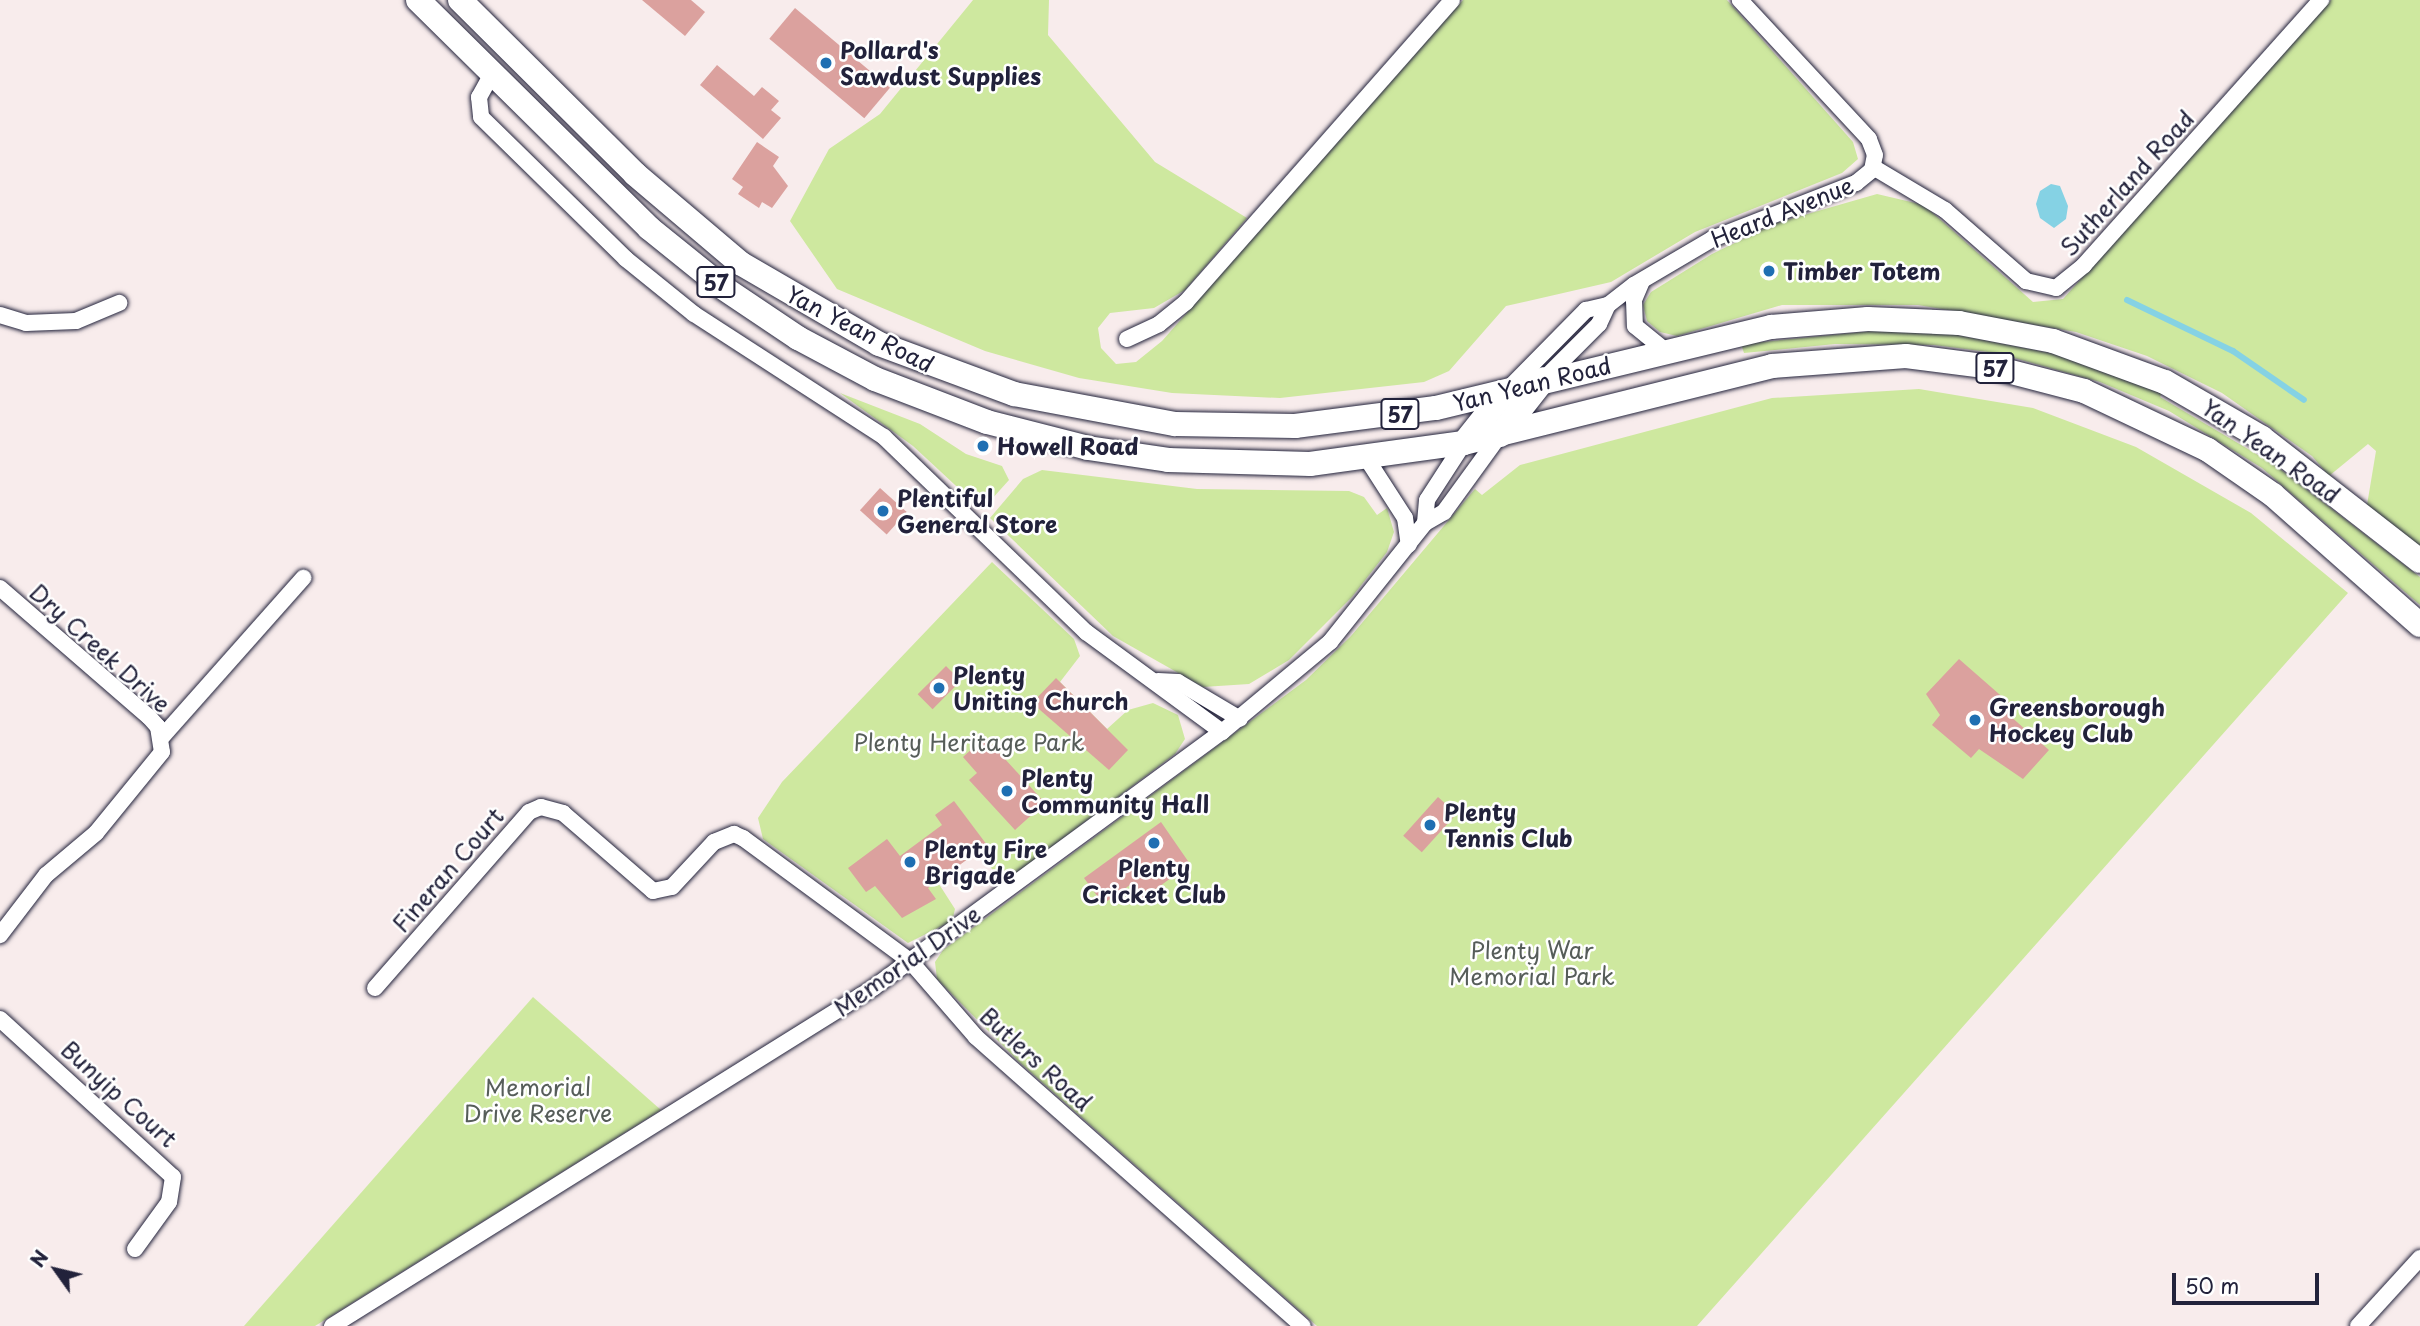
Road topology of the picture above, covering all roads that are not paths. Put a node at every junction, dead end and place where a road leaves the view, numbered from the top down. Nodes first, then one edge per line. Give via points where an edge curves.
1 (418, 0) edge
2 (460, 0) edge
3 (1452, 0) edge
4 (1740, 0) edge
5 (2321, 0) edge
6 (493, 72) junction
7 (1873, 167) junction
8 (1643, 279) junction
9 (119, 303) dead end
10 (1608, 305) junction
11 (0, 315) edge
12 (1127, 339) dead end
13 (1666, 351) junction
14 (1544, 379) junction
15 (1503, 394) junction
16 (1500, 435) junction
17 (1464, 443) junction
18 (1367, 460) junction
19 (1425, 523) junction
20 (1409, 545) junction
21 (2420, 561) edge
22 (303, 578) dead end
23 (0, 588) edge
24 (2420, 625) edge
25 (1158, 681) junction
26 (1240, 719) junction
27 (1222, 732) junction
28 (162, 737) junction
29 (734, 834) joint
30 (0, 935) edge
31 (911, 962) junction
32 (375, 988) dead end
33 (0, 1019) edge
34 (135, 1249) dead end
35 (2420, 1258) edge
36 (2366, 1323) edge
37 (332, 1326) edge
38 (1303, 1326) edge

1 - 6 main road, Yan Yean Road / 57
2 - 15 main road, Yan Yean Road / 57 via 635,174 706,237 832,320 940,370 1058,405 1215,426 1295,426 1381,418
3 - 12 street via 1186,302 1159,324
4 - 7 street, Heard Avenue via 1860,129 1874,150
5 - 7 street, Sutherland Road via 2063,285 2037,287 1945,210
6 - 18 main road, Yan Yean Road / 57 via 684,258 798,338 875,379 988,422 1126,455 1256,466
6 - 25 street via 479,97 481,117 626,259 694,314 884,437 1086,632
7 - 8 street, Heard Avenue via 1861,181 1763,215
8 - 10 street, Heard Avenue
8 - 13 street via 1634,300 1635,326
9 - 11 street via 76,321 26,323
10 - 14 street, Heard Avenue via 1598,324
10 - 15 street, Heard Avenue via 1586,310
13 - 14 main road, Yan Yean Road / 57
13 - 21 main road, Yan Yean Road / 57 via 1771,327 1859,319 1949,322 2053,341 2125,365 2233,419
14 - 15 main road, Yan Yean Road / 57
14 - 16 main road, Memorial Drive
15 - 17 main road, Heard Avenue
16 - 17 main road, Yan Yean Road / 57
16 - 19 street, Memorial Drive via 1444,512
16 - 24 main road, Yan Yean Road / 57 via 1772,366 1906,356 1992,367 2084,391 2208,450 2273,495
17 - 18 main road, Yan Yean Road / 57
17 - 19 street, Memorial Drive via 1427,500
18 - 20 street via 1405,518
19 - 20 street, Memorial Drive
20 - 26 street, Memorial Drive via 1329,642
22 - 28 street
23 - 28 street, Dry Creek Drive via 149,716
25 - 26 street via 1178,682
25 - 27 street
26 - 27 street, Memorial Drive
27 - 31 street, Memorial Drive
28 - 30 street, Dry Creek Drive via 163,752 150,772 96,833 47,875
29 - 31 street, Butlers Road
29 - 32 street, Fineran Court via 714,842 663,892 645,886 563,813 541,807 529,812
31 - 37 street, Memorial Drive
31 - 38 street, Butlers Road via 976,1037
33 - 34 street, Bunyip Court via 173,1177 169,1202
35 - 36 street

